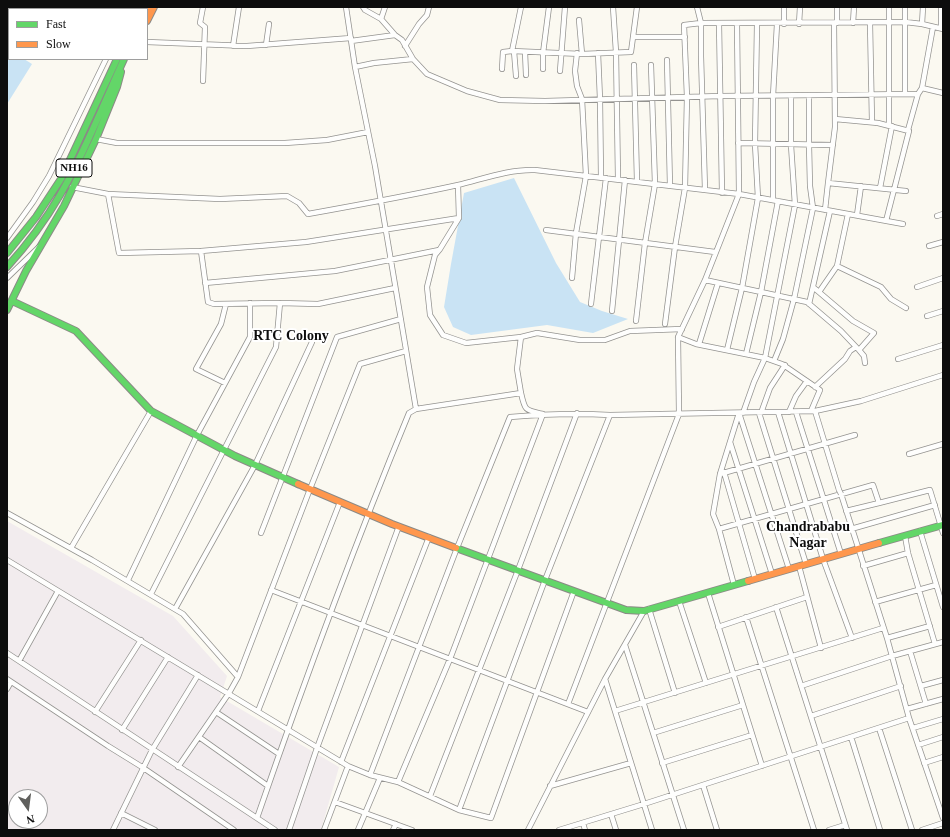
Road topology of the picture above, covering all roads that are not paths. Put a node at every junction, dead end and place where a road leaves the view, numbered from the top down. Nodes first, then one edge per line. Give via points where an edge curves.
1 (154, 7) edge
2 (202, 7) edge
3 (239, 7) edge
4 (346, 7) edge
5 (363, 7) edge
6 (386, 7) edge
7 (429, 7) edge
8 (521, 7) edge
9 (549, 7) edge
10 (565, 7) edge
11 (613, 7) edge
12 (637, 7) edge
13 (697, 7) edge
14 (784, 7) edge
15 (800, 7) edge
16 (837, 7) edge
17 (854, 7) edge
18 (889, 7) edge
19 (905, 7) edge
20 (922, 7) edge
21 (942, 7) edge
22 (148, 19) edge
23 (381, 19) junction
24 (579, 20) dead end
25 (889, 22) junction
26 (905, 22) junction
27 (702, 23) junction
28 (836, 23) junction
29 (853, 23) junction
30 (870, 23) junction
31 (269, 24) dead end
32 (719, 24) junction
33 (738, 24) junction
34 (757, 24) junction
35 (777, 24) junction
36 (784, 24) junction
37 (800, 24) junction
38 (922, 24) junction
39 (933, 27) junction
40 (942, 28) edge
41 (395, 34) junction
42 (633, 37) junction
43 (685, 37) junction
44 (351, 40) junction
45 (148, 42) edge
46 (204, 44) junction
47 (266, 45) junction
48 (233, 46) junction
49 (405, 46) junction
50 (513, 51) junction
51 (526, 52) junction
52 (543, 52) junction
53 (616, 52) junction
54 (560, 53) junction
55 (598, 53) junction
56 (579, 54) junction
57 (413, 59) junction
58 (106, 60) edge
59 (116, 60) edge
60 (124, 60) edge
61 (124, 60) edge
62 (667, 60) dead end
63 (634, 65) dead end
64 (651, 65) dead end
65 (355, 66) junction
66 (543, 69) dead end
67 (502, 70) dead end
68 (560, 71) dead end
69 (526, 75) dead end
70 (516, 76) dead end
71 (203, 81) dead end
72 (922, 88) junction
73 (943, 93) edge
74 (906, 94) junction
75 (918, 94) junction
76 (809, 95) junction
77 (834, 95) junction
78 (871, 95) junction
79 (889, 95) junction
80 (721, 96) junction
81 (737, 96) junction
82 (756, 96) junction
83 (773, 96) junction
84 (791, 96) junction
85 (669, 97) junction
86 (687, 97) junction
87 (702, 97) junction
88 (617, 98) junction
89 (634, 98) junction
90 (651, 98) junction
91 (582, 99) junction
92 (600, 99) junction
93 (835, 119) junction
94 (872, 122) junction
95 (890, 126) junction
96 (908, 130) junction
97 (368, 132) junction
98 (96, 139) junction
99 (738, 143) junction
100 (755, 144) junction
101 (773, 144) junction
102 (791, 145) junction
103 (809, 145) junction
104 (833, 146) junction
105 (586, 176) junction
106 (603, 178) junction
107 (618, 179) junction
108 (625, 180) junction
109 (637, 181) junction
110 (828, 182) junction
111 (654, 184) junction
112 (458, 185) junction
113 (670, 186) junction
114 (862, 186) junction
115 (72, 187) junction
116 (685, 188) junction
117 (880, 188) junction
118 (705, 190) junction
119 (894, 190) junction
120 (906, 191) dead end
121 (722, 192) junction
122 (108, 194) junction
123 (738, 194) junction
124 (758, 198) junction
125 (381, 201) junction
126 (776, 201) junction
127 (795, 205) junction
128 (813, 208) junction
129 (828, 210) junction
130 (848, 214) junction
131 (943, 214) edge
132 (857, 215) junction
133 (937, 216) dead end
134 (459, 218) junction
135 (886, 221) junction
136 (903, 224) dead end
137 (386, 229) junction
138 (546, 230) dead end
139 (576, 234) junction
140 (598, 236) junction
141 (7, 238) edge
142 (620, 239) junction
143 (943, 242) edge
144 (43, 243) junction
145 (645, 243) junction
146 (929, 246) dead end
147 (675, 247) junction
148 (440, 249) junction
149 (201, 251) junction
150 (715, 252) junction
151 (7, 253) edge
152 (391, 260) junction
153 (837, 266) junction
154 (7, 267) edge
155 (7, 278) edge
156 (572, 278) dead end
157 (943, 278) edge
158 (705, 280) junction
159 (205, 283) junction
160 (718, 283) junction
161 (813, 287) junction
162 (917, 287) dead end
163 (395, 288) junction
164 (742, 288) junction
165 (761, 292) junction
166 (819, 292) junction
167 (777, 296) junction
168 (794, 299) junction
169 (12, 300) junction
170 (250, 303) junction
171 (280, 303) junction
172 (226, 304) junction
173 (591, 304) dead end
174 (809, 304) junction
175 (906, 308) dead end
176 (7, 310) edge
177 (612, 311) dead end
178 (943, 311) edge
179 (927, 316) dead end
180 (401, 320) junction
181 (636, 320) dead end
182 (665, 324) dead end
183 (682, 328) junction
184 (522, 337) junction
185 (678, 337) junction
186 (312, 342) dead end
187 (699, 344) junction
188 (943, 345) edge
189 (858, 348) junction
190 (727, 350) junction
191 (406, 351) junction
192 (746, 354) junction
193 (765, 358) junction
194 (898, 359) dead end
195 (774, 361) junction
196 (865, 363) dead end
197 (785, 366) junction
198 (943, 375) edge
199 (807, 381) junction
200 (225, 383) junction
201 (815, 386) junction
202 (521, 393) junction
203 (416, 409) junction
204 (151, 411) junction
205 (813, 411) junction
206 (778, 412) junction
207 (789, 412) junction
208 (796, 412) junction
209 (577, 413) junction
210 (741, 413) junction
211 (760, 413) junction
212 (543, 414) junction
213 (679, 414) junction
214 (610, 416) junction
215 (196, 435) junction
216 (854, 435) dead end
217 (730, 442) junction
218 (825, 442) junction
219 (943, 444) edge
220 (808, 448) junction
221 (225, 450) junction
222 (790, 453) junction
223 (909, 454) dead end
224 (773, 458) junction
225 (755, 463) junction
226 (254, 465) junction
227 (738, 468) junction
228 (722, 473) junction
229 (281, 477) junction
230 (310, 489) junction
231 (824, 499) junction
232 (340, 502) junction
233 (879, 502) junction
234 (806, 504) junction
235 (935, 505) junction
236 (789, 509) junction
237 (846, 511) junction
238 (7, 513) edge
239 (367, 514) junction
240 (771, 514) junction
241 (754, 518) junction
242 (739, 523) junction
243 (942, 525) edge
244 (399, 526) junction
245 (719, 528) junction
246 (851, 529) junction
247 (920, 531) junction
248 (260, 533) dead end
249 (943, 533) edge
250 (905, 536) junction
251 (429, 537) junction
252 (71, 548) junction
253 (457, 548) junction
254 (858, 549) junction
255 (908, 553) junction
256 (841, 554) junction
257 (488, 559) junction
258 (823, 559) junction
259 (7, 560) edge
260 (806, 564) junction
261 (799, 566) junction
262 (863, 566) junction
263 (789, 569) junction
264 (518, 570) junction
265 (772, 574) junction
266 (755, 579) junction
267 (128, 580) junction
268 (545, 580) junction
269 (734, 585) junction
270 (936, 585) junction
271 (920, 589) junction
272 (58, 590) junction
273 (271, 590) junction
274 (574, 591) junction
275 (708, 593) junction
276 (152, 594) junction
277 (807, 597) junction
278 (679, 601) junction
279 (301, 602) junction
280 (875, 602) junction
281 (607, 603) junction
282 (776, 607) junction
283 (943, 607) edge
284 (175, 609) junction
285 (647, 610) junction
286 (331, 613) junction
287 (746, 617) junction
288 (362, 625) junction
289 (930, 626) junction
290 (718, 627) junction
291 (883, 628) junction
292 (390, 636) junction
293 (852, 638) junction
294 (887, 638) junction
295 (141, 640) junction
296 (943, 642) edge
297 (935, 644) junction
298 (625, 645) junction
299 (419, 647) junction
300 (821, 648) junction
301 (910, 651) junction
302 (7, 654) edge
303 (892, 656) junction
304 (168, 657) junction
305 (792, 657) junction
306 (450, 659) junction
307 (19, 661) junction
308 (761, 666) junction
309 (478, 670) junction
310 (198, 675) junction
311 (733, 675) junction
312 (238, 677) junction
313 (605, 679) junction
314 (9, 680) edge
315 (943, 680) edge
316 (508, 681) junction
317 (706, 683) junction
318 (801, 686) junction
319 (901, 686) junction
320 (921, 686) junction
321 (7, 689) edge
322 (537, 692) junction
323 (229, 693) junction
324 (675, 693) junction
325 (943, 699) edge
326 (643, 703) junction
327 (568, 704) junction
328 (926, 704) junction
329 (743, 705) junction
330 (907, 709) junction
331 (258, 711) junction
332 (615, 711) junction
333 (95, 712) junction
334 (216, 712) junction
335 (588, 712) junction
336 (811, 716) junction
337 (909, 718) junction
338 (943, 719) edge
339 (879, 728) junction
340 (913, 728) junction
341 (288, 729) junction
342 (122, 730) junction
343 (653, 733) junction
344 (752, 735) junction
345 (199, 737) junction
346 (851, 737) junction
347 (943, 737) edge
348 (918, 745) junction
349 (821, 747) junction
350 (317, 748) junction
351 (152, 750) junction
352 (279, 754) junction
353 (790, 757) junction
354 (943, 757) edge
355 (341, 762) junction
356 (631, 762) junction
357 (662, 762) junction
358 (924, 763) junction
359 (348, 766) junction
360 (762, 766) junction
361 (142, 767) junction
362 (178, 767) junction
363 (370, 775) junction
364 (380, 778) junction
365 (398, 782) junction
366 (703, 785) junction
367 (268, 786) junction
368 (550, 786) junction
369 (673, 795) junction
370 (430, 796) junction
371 (334, 802) junction
372 (644, 804) junction
373 (459, 810) junction
374 (121, 813) junction
375 (365, 813) junction
376 (611, 814) junction
377 (942, 814) edge
378 (256, 818) junction
379 (583, 823) junction
380 (943, 823) edge
381 (396, 824) junction
382 (846, 828) edge
383 (113, 830) edge
384 (155, 830) edge
385 (234, 830) edge
386 (275, 830) edge
387 (289, 830) edge
388 (324, 830) edge
389 (358, 830) edge
390 (393, 830) edge
391 (412, 830) edge
392 (528, 830) edge
393 (559, 830) edge
394 (585, 830) edge
395 (616, 830) edge
396 (652, 830) edge
397 (684, 830) edge
398 (717, 830) edge
399 (814, 830) edge
400 (830, 830) edge
401 (880, 830) edge
402 (912, 830) edge
403 (922, 830) edge

1 - 22 main road
2 - 46 street via 200,22 205,27
3 - 48 street
4 - 44 street
5 - 23 street
6 - 23 street
7 - 49 street via 427,15 418,24
8 - 50 street
9 - 52 street
10 - 54 street
11 - 53 street
12 - 42 street
13 - 27 street
14 - 36 street
15 - 37 street
16 - 28 street
17 - 29 street
18 - 25 street
19 - 26 street
20 - 38 street
21 - 40 street
23 - 41 street
24 - 56 street
25 - 26 street
25 - 30 street
25 - 79 street
26 - 38 street
26 - 74 street
27 - 32 street
27 - 43 street via 684,25
27 - 87 street
28 - 29 street
28 - 37 street
28 - 77 street
29 - 30 street
30 - 78 street
31 - 47 street
32 - 33 street
32 - 80 street
33 - 34 street
33 - 81 street
34 - 35 street
34 - 82 street
35 - 36 street
35 - 83 street
36 - 37 street
38 - 39 street
39 - 40 street
39 - 72 street
41 - 44 street
41 - 49 street
42 - 43 street
42 - 53 street via 631,52
43 - 86 street
44 - 47 street
44 - 65 street
45 - 46 street
46 - 48 street
46 - 71 street
47 - 48 street
49 - 57 street
50 - 51 street
50 - 67 street via 503,52
50 - 70 street
51 - 52 street
51 - 69 street
52 - 54 street
52 - 66 street
53 - 55 street
53 - 88 street
54 - 56 street
54 - 68 street
55 - 56 street
55 - 92 street
56 - 91 street via 575,71
57 - 65 street
57 - 91 street via 427,74 468,91 500,100
58 - 141 street via 49,176
59 - 151 main road, NH16 via 60,180 41,210
60 - 98 main road via 118,87
61 - 154 main road, NH16 via 67,183 50,212
62 - 85 street
63 - 89 street
64 - 90 street
65 - 97 street
72 - 73 street
72 - 75 street
74 - 75 street
74 - 79 street
75 - 96 street
76 - 77 street
76 - 84 street
76 - 103 street
77 - 78 street
77 - 93 street
78 - 79 street
78 - 94 street
79 - 95 street
80 - 81 street
80 - 87 street
80 - 121 street
81 - 82 street
81 - 99 street
82 - 83 street
82 - 100 street
83 - 84 street
83 - 101 street
84 - 102 street
85 - 86 street
85 - 90 street
85 - 113 street
86 - 87 street
86 - 116 street
87 - 118 street
88 - 89 street
88 - 92 street
88 - 107 street
89 - 90 street
89 - 109 street
90 - 111 street
91 - 92 street
91 - 105 street
92 - 106 street
93 - 94 street
93 - 104 street
94 - 95 street
95 - 96 street
95 - 117 street
96 - 119 street
97 - 98 street via 327,140 285,143 117,143
97 - 125 street
98 - 115 main road
99 - 100 street
99 - 123 street
100 - 101 street
100 - 124 street
101 - 102 street
101 - 126 street
102 - 103 street
102 - 127 street
103 - 104 street
103 - 128 street
104 - 110 street
105 - 106 street
105 - 112 street via 527,170 497,174
105 - 139 street
106 - 107 street
106 - 140 street
107 - 108 street
108 - 109 street
108 - 142 street
109 - 111 street
110 - 114 street
110 - 129 street
111 - 113 street
111 - 145 street
112 - 125 street
112 - 134 street
113 - 116 street
114 - 117 street
114 - 132 street
115 - 122 street
115 - 144 main road
116 - 118 street
116 - 147 street
117 - 119 street
118 - 121 street
119 - 120 street
119 - 135 street
121 - 123 street
122 - 125 street via 220,198 286,196 299,203 308,214
122 - 149 street via 119,253
123 - 124 street
123 - 150 street
124 - 126 street
124 - 164 street
125 - 137 street
126 - 127 street
126 - 165 street
127 - 128 street
127 - 167 street
128 - 129 street
128 - 168 street
129 - 130 street
129 - 161 street
130 - 132 street
130 - 153 street
131 - 133 street
132 - 135 street
134 - 137 street
134 - 148 street
135 - 136 street
137 - 149 street via 306,242
137 - 152 street
138 - 139 street
139 - 140 street
139 - 156 street
140 - 142 street
140 - 173 street
142 - 145 street
142 - 177 street
143 - 146 street
144 - 155 street
144 - 169 main road
145 - 147 street
145 - 181 street
147 - 150 street
147 - 182 street
148 - 152 street
148 - 184 street via 435,255 428,286 430,315 443,335 466,344
149 - 159 street
150 - 158 street
152 - 159 street via 335,271
152 - 163 street
153 - 166 street
153 - 175 street via 881,287 891,299
157 - 162 street
158 - 160 street
158 - 183 street
159 - 172 street via 208,302
160 - 164 street
160 - 187 street
161 - 166 street
161 - 174 street
163 - 171 street via 318,304
163 - 180 street
164 - 165 street
164 - 190 street
165 - 167 street
165 - 192 street
166 - 189 street via 853,321 874,333
167 - 168 street
167 - 193 street
168 - 174 street
168 - 195 street
169 - 176 main road
169 - 204 main road via 76,331
170 - 171 street
170 - 172 street
170 - 200 street via 250,337
171 - 221 street via 276,347
172 - 200 street via 221,324 196,369
174 - 189 street
178 - 179 street
180 - 191 street
180 - 229 street via 337,337
183 - 184 street via 630,331 605,340 580,340 537,334
183 - 185 street
184 - 202 street via 517,370
185 - 187 street
185 - 213 street
186 - 226 street
187 - 190 street
188 - 194 street
189 - 196 street via 864,356
189 - 201 street via 850,351
190 - 192 street
191 - 203 street
191 - 230 street via 360,364
192 - 193 street
193 - 195 street
193 - 210 street
195 - 197 street
197 - 199 street
197 - 211 street via 770,388
198 - 205 street via 861,401
199 - 201 street
199 - 207 street
200 - 215 street
201 - 205 street via 820,390
202 - 203 street
202 - 212 street via 525,407 529,411
203 - 239 street via 409,413
204 - 215 main road
204 - 252 street
205 - 208 street
205 - 218 street
206 - 207 street
206 - 211 street
206 - 222 street
207 - 208 street
208 - 220 street
209 - 212 street
209 - 214 street
209 - 264 street
210 - 211 street
210 - 213 street
210 - 217 street
210 - 225 street
211 - 224 street
212 - 253 street via 510,417
212 - 257 street
213 - 214 street
213 - 281 street
214 - 268 street
215 - 221 main road
215 - 267 street
216 - 218 street
217 - 227 street
217 - 228 street
218 - 220 street
218 - 237 street
219 - 223 street
220 - 222 street
220 - 231 street
221 - 226 main road
221 - 276 street
222 - 224 street
222 - 234 street
224 - 225 street
224 - 236 street
225 - 227 street
225 - 240 street
226 - 229 main road
226 - 284 street
227 - 228 street
227 - 241 street
228 - 242 street
228 - 245 street via 713,514
229 - 230 main road
229 - 248 street
230 - 232 main road
230 - 273 street
231 - 233 street via 873,485
231 - 234 street
231 - 256 street
232 - 239 main road
232 - 279 street
233 - 235 street via 930,490
233 - 237 street
234 - 236 street
234 - 258 street
235 - 243 street
235 - 246 street
236 - 240 street
236 - 260 street
237 - 246 street
238 - 252 street
239 - 244 main road
239 - 286 street
240 - 241 street
240 - 263 street
241 - 242 street
241 - 265 street
242 - 245 street
242 - 266 street
243 - 247 main road
243 - 249 street
244 - 251 main road
244 - 288 street
245 - 269 street
246 - 254 street
247 - 250 main road
247 - 270 street
250 - 254 main road
250 - 255 street
251 - 253 main road
251 - 292 street
252 - 267 street
253 - 257 main road
253 - 299 street
254 - 256 main road
254 - 262 street
255 - 262 street
255 - 271 street
256 - 258 main road
257 - 264 main road
257 - 306 street
258 - 260 main road
258 - 293 street
259 - 272 street
260 - 261 main road
261 - 263 main road
261 - 277 street
262 - 280 street
263 - 265 main road
264 - 268 main road
264 - 309 street
265 - 266 main road
266 - 269 main road
267 - 276 street
268 - 274 main road
268 - 316 street
269 - 275 main road
270 - 271 street
270 - 283 street
271 - 280 street
271 - 289 street
272 - 295 street
272 - 307 street
273 - 279 street
273 - 312 street
274 - 281 main road
274 - 322 street
275 - 278 main road
275 - 290 street
276 - 284 street
277 - 282 street
277 - 300 street
278 - 285 main road
278 - 317 street
279 - 286 street
279 - 331 street
280 - 291 street
281 - 285 main road via 626,610
281 - 327 street
282 - 287 street
282 - 305 street
284 - 312 street via 183,614
285 - 298 street
285 - 324 street
286 - 288 street
286 - 341 street
287 - 290 street
287 - 308 street
288 - 292 street
288 - 350 street
289 - 294 street
289 - 297 street
290 - 311 street
291 - 293 street
291 - 294 street
292 - 299 street
292 - 355 street
293 - 300 street
294 - 303 street
295 - 304 street
295 - 333 street
296 - 297 street
297 - 301 street
298 - 313 street
298 - 326 street
299 - 306 street
299 - 363 street
300 - 305 street
301 - 303 street
301 - 320 street
302 - 307 street
303 - 318 street
303 - 319 street
304 - 310 street
304 - 342 street
305 - 308 street
305 - 318 street
306 - 309 street
306 - 365 street
307 - 333 street
308 - 311 street
308 - 353 street
309 - 316 street
309 - 370 street
310 - 323 street
310 - 351 street
311 - 317 street
311 - 329 street
312 - 323 street
313 - 332 street
313 - 335 street
314 - 321 street
314 - 361 street
315 - 320 street
316 - 322 street
316 - 373 street
317 - 324 street
318 - 336 street
319 - 330 street
319 - 336 street
320 - 328 street
322 - 327 street
322 - 373 street via 491,818
323 - 331 street
323 - 334 street
324 - 326 street
325 - 328 street
326 - 332 street
326 - 343 street
327 - 335 street
328 - 330 street
329 - 343 street
329 - 344 street
330 - 337 street
331 - 341 street
332 - 356 street
333 - 342 street
334 - 345 street
334 - 352 street
335 - 368 street
336 - 349 street
337 - 339 street
337 - 340 street
338 - 340 street
339 - 346 street
339 - 402 street
340 - 348 street
341 - 350 street
341 - 352 street
342 - 351 street
343 - 357 street
344 - 357 street
344 - 360 street
345 - 362 street
345 - 367 street
346 - 349 street
346 - 401 street
347 - 348 street
348 - 358 street
349 - 353 street
349 - 382 street
350 - 355 street
350 - 387 street
351 - 361 street
351 - 362 street
352 - 367 street
353 - 360 street
353 - 399 street
354 - 358 street
355 - 359 street
356 - 368 street
356 - 372 street
357 - 369 street
358 - 377 street
359 - 363 street
359 - 371 street
360 - 366 street
361 - 374 street
361 - 385 street
362 - 378 street
363 - 364 street
364 - 365 street
364 - 375 street
365 - 370 street
366 - 369 street
366 - 398 street
367 - 378 street
368 - 392 street
369 - 372 street
369 - 397 street
370 - 373 street
371 - 375 street
371 - 388 street
372 - 376 street
372 - 396 street
374 - 383 street
374 - 384 street
375 - 381 street
375 - 389 street
376 - 379 street
376 - 395 street
378 - 386 street
379 - 393 street
379 - 394 street
380 - 403 street
381 - 390 street
381 - 391 street
382 - 400 street

